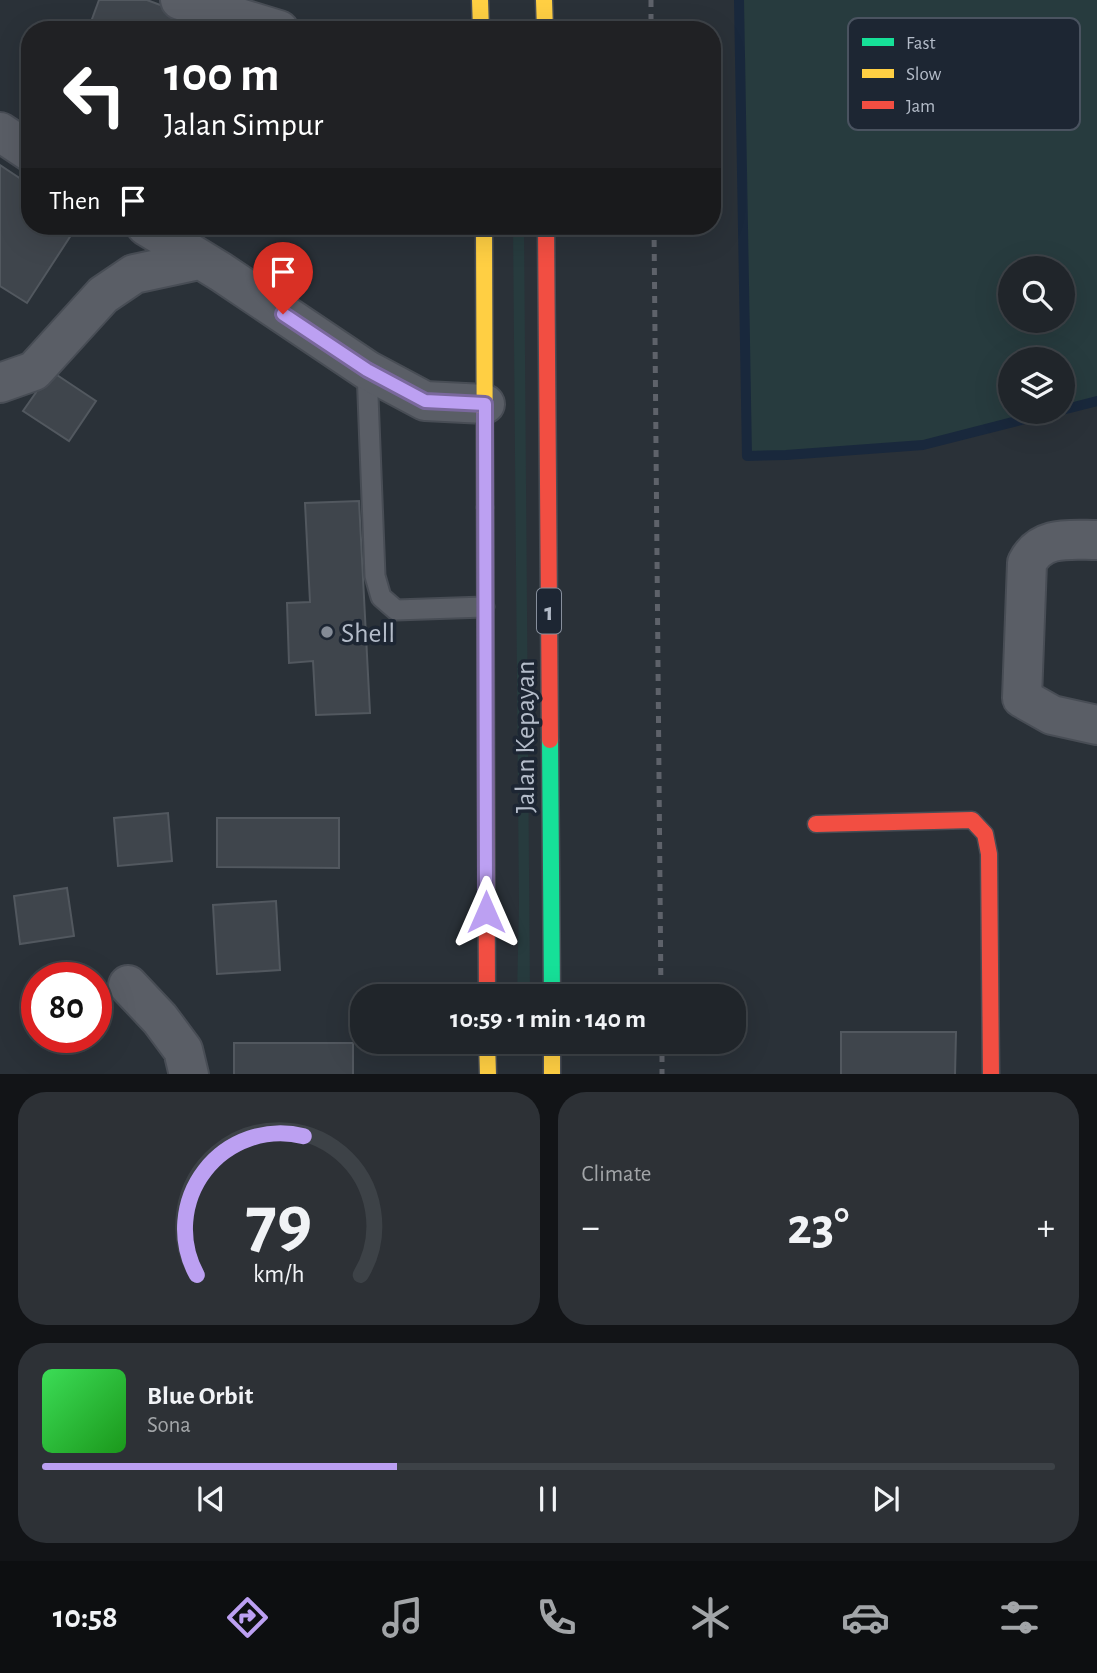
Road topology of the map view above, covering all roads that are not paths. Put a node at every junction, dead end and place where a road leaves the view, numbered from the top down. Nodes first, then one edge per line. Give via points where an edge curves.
1 (180, 0) edge
2 (480, 0) edge
3 (544, 0) edge
4 (249, 21) edge
5 (481, 21) edge
6 (545, 21) edge
7 (0, 132) edge
8 (21, 146) edge
9 (160, 235) edge
10 (484, 235) edge
11 (546, 235) edge
12 (199, 260) junction
13 (367, 370) junction
14 (0, 383) edge
15 (485, 404) junction
16 (1097, 540) edge
17 (484, 607) junction
18 (1097, 725) edge
19 (817, 824) dead end
20 (487, 984) edge
21 (552, 984) edge
22 (128, 985) dead end
23 (487, 1054) edge
24 (552, 1054) edge
25 (189, 1074) edge
26 (488, 1074) edge
27 (552, 1074) edge
28 (991, 1074) edge

1 - 4 street
2 - 5 main road
3 - 6 main road
7 - 8 street
9 - 12 street
10 - 15 main road, Jalan Kepayan
11 - 21 main road, Jalan Kepayan / 1
12 - 13 street
12 - 14 street via 134,274 103,295 34,371
13 - 15 street via 425,401
13 - 17 lane via 375,576 381,597 396,610
15 - 17 main road, Jalan Kepayan
16 - 18 street via 1046,542 1027,563 1022,698 1052,715
17 - 20 main road, Jalan Kepayan
19 - 28 main road via 972,820 984,830 989,854
22 - 25 street via 183,1050
23 - 26 main road
24 - 27 main road

